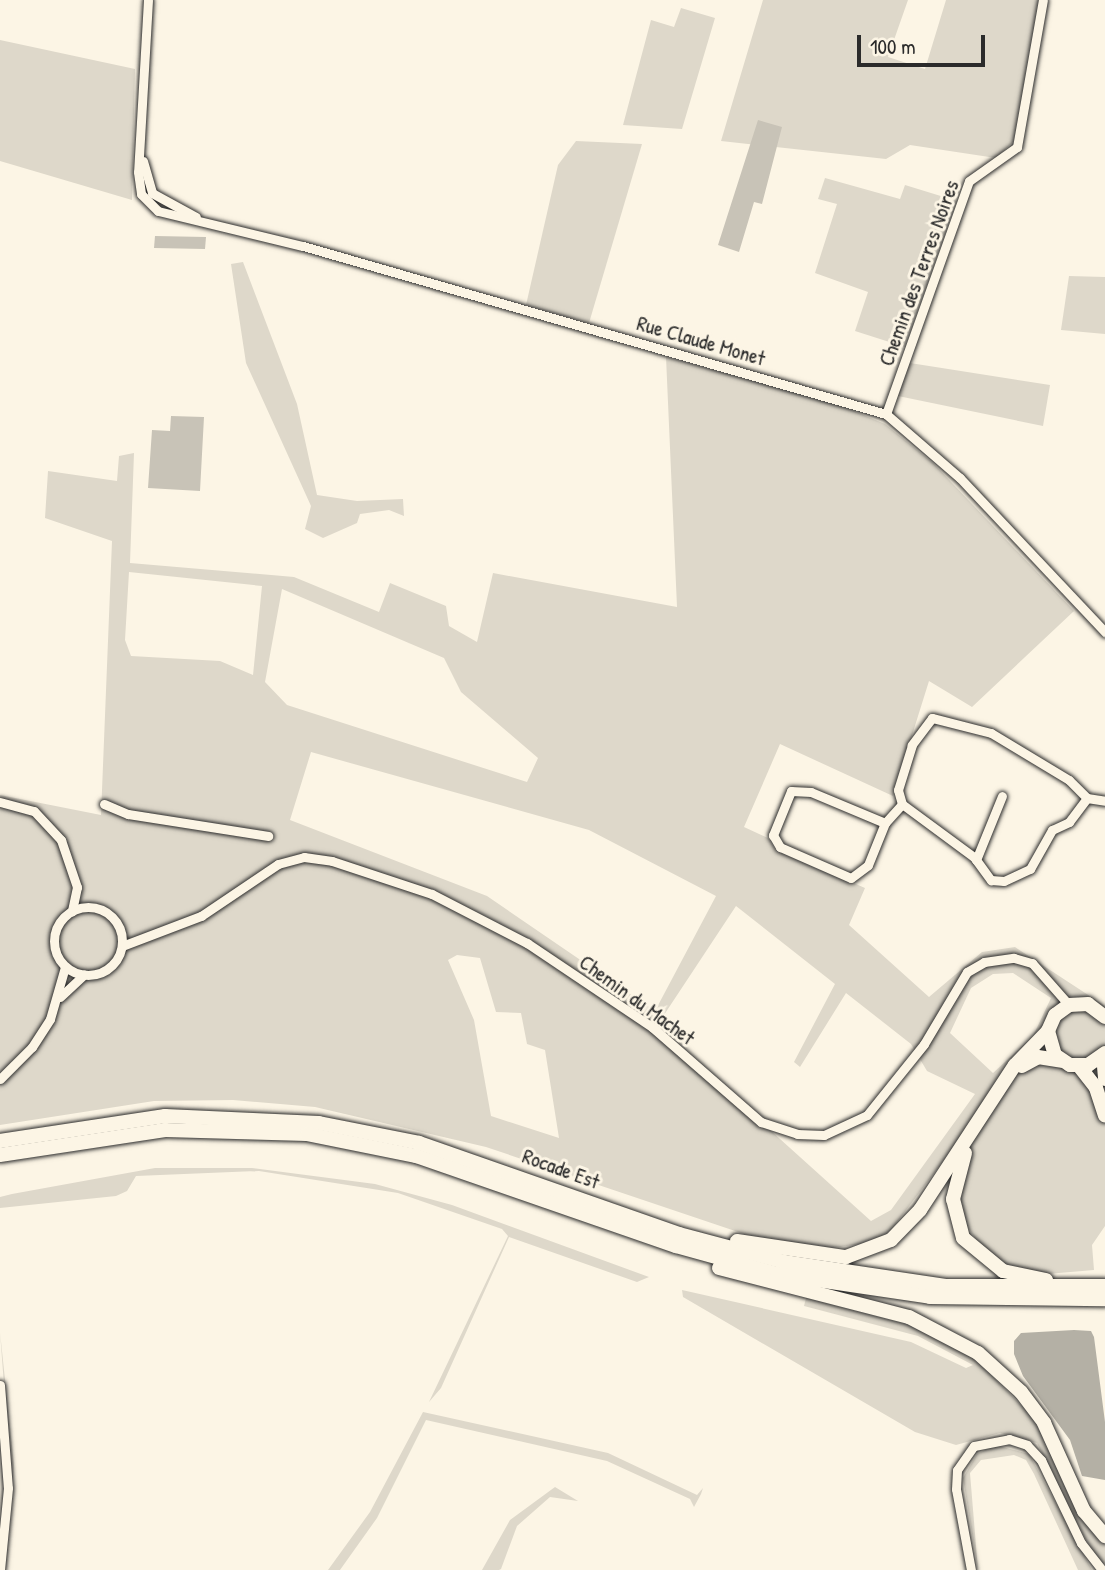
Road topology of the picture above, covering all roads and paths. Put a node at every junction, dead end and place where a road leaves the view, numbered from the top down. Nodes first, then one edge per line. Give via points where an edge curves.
1 (148, 0) edge
2 (1043, 0) edge
3 (886, 414) junction
4 (1105, 632) edge
5 (1002, 796) dead end
6 (1087, 798) junction
7 (1105, 801) edge
8 (0, 802) edge
9 (104, 804) dead end
10 (902, 804) junction
11 (885, 823) junction
12 (268, 836) dead end
13 (976, 860) junction
14 (77, 887) junction
15 (93, 907) junction
16 (72, 911) junction
17 (121, 931) junction
18 (145, 938) junction
19 (122, 946) junction
20 (65, 967) junction
21 (84, 975) junction
22 (60, 997) junction
23 (1069, 1005) junction
24 (1105, 1016) edge
25 (1048, 1031) junction
26 (1104, 1054) edge
27 (1062, 1061) junction
28 (1079, 1066) junction
29 (0, 1079) edge
30 (1105, 1079) edge
31 (1105, 1116) edge
32 (0, 1141) edge
33 (0, 1155) edge
34 (677, 1240) junction
35 (1105, 1286) edge
36 (1084, 1287) junction
37 (1105, 1299) edge
38 (0, 1385) edge
39 (1105, 1536) edge
40 (0, 1570) edge
41 (971, 1570) edge
42 (1102, 1570) edge

1 - 3 street, Rue Claude Monet via 141,147 152,193 207,222
2 - 3 street, Chemin des Terres Noires via 1017,147 969,181
3 - 4 street, Rue Claude Monet via 960,478
5 - 13 street
6 - 7 street
6 - 10 street via 1034,757 991,733 932,718 912,745 898,790
6 - 13 street via 1069,822 1052,830 1023,874 991,880
8 - 14 street via 34,811 51,825 72,859
9 - 12 street via 128,814
10 - 11 street
10 - 13 street
11 - 11 street via 868,865 851,878 780,847 773,835 791,792 811,792
14 - 15 street
14 - 16 street
15 - 16 street
15 - 17 street via 110,915
16 - 20 street via 54,937
17 - 18 street
17 - 19 street
18 - 19 street, Chemin du Machet
18 - 23 street, Chemin du Machet via 201,916 278,864 304,857 332,862 432,894 527,943 652,1027 761,1122 797,1134 824,1135 867,1115 924,1044 967,972 984,962 1014,958 1032,963
19 - 21 street via 104,971
20 - 21 street
20 - 22 street
21 - 22 street
22 - 29 street via 32,1047
23 - 24 main road via 1088,1004
23 - 25 main road via 1055,1015
25 - 27 main road via 1051,1048
25 - 34 main road via 1015,1065 920,1210 876,1249 827,1257 700,1232
26 - 28 main road
26 - 30 main road
27 - 28 main road
27 - 36 main road via 1032,1059 1017,1072 966,1151 955,1184 954,1211 963,1238 987,1262 1021,1277 1073,1280
28 - 31 main road via 1096,1088
32 - 34 main road, Rocade Est via 165,1116 319,1123 453,1153
33 - 34 main road, Rocade Est via 139,1131 307,1134 449,1166
34 - 36 main road, Rocade Est via 894,1281
34 - 37 main road, Rocade Est via 777,1274 871,1291 1001,1301
34 - 39 main road via 686,1256 738,1274 909,1317 978,1353 1015,1386 1044,1423 1084,1511
35 - 36 main road, Rocade Est
38 - 40 street via 8,1488
41 - 42 street via 956,1489 957,1470 974,1446 1009,1439 1027,1445 1041,1460 1081,1543

